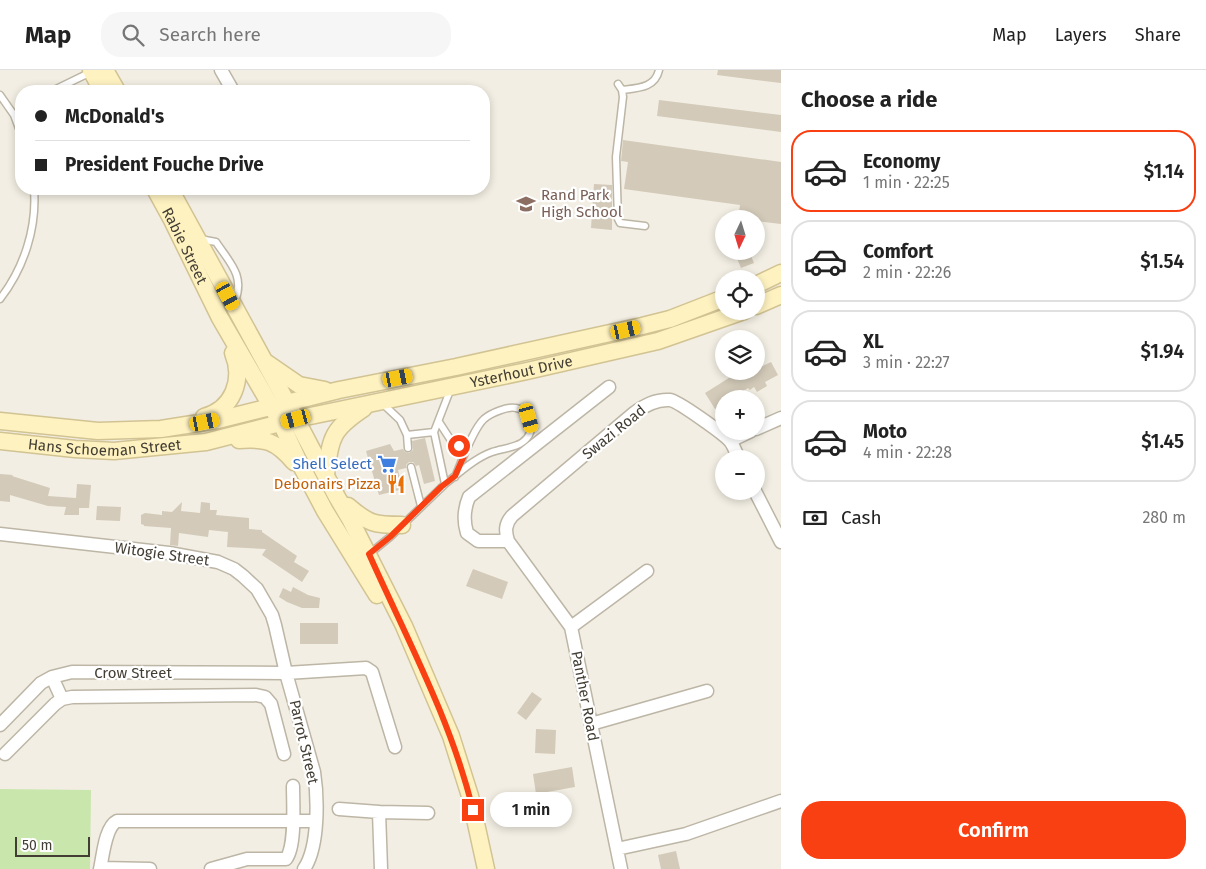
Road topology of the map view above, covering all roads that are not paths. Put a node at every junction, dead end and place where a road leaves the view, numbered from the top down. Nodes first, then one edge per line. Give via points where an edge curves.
1 (221, 70) edge
2 (659, 70) edge
3 (96, 71) edge
4 (65, 85) edge
5 (100, 85) edge
6 (110, 85) edge
7 (230, 85) edge
8 (0, 95) edge
9 (14, 115) edge
10 (34, 195) edge
11 (158, 195) edge
12 (173, 195) edge
13 (645, 226) dead end
14 (781, 273) edge
15 (765, 281) edge
16 (781, 295) edge
17 (0, 299) edge
18 (715, 302) edge
19 (765, 302) edge
20 (220, 318) junction
21 (717, 320) edge
22 (263, 360) junction
23 (609, 386) dead end
24 (452, 387) junction
25 (339, 390) junction
26 (376, 402) junction
27 (279, 404) junction
28 (781, 418) edge
29 (0, 421) edge
30 (289, 421) junction
31 (439, 422) junction
32 (765, 425) edge
33 (161, 429) junction
34 (434, 432) junction
35 (407, 435) junction
36 (0, 441) edge
37 (730, 441) joint
38 (206, 442) junction
39 (408, 448) dead end
40 (467, 449) junction
41 (734, 450) edge
42 (411, 467) dead end
43 (326, 474) junction
44 (455, 476) junction
45 (310, 481) junction
46 (445, 484) junction
47 (336, 497) junction
48 (760, 500) edge
49 (421, 506) junction
50 (402, 525) junction
51 (0, 534) edge
52 (508, 541) junction
53 (781, 542) edge
54 (363, 557) junction
55 (647, 571) dead end
56 (572, 628) junction
57 (286, 673) junction
58 (52, 677) junction
59 (708, 691) dead end
60 (62, 700) junction
61 (591, 724) junction
62 (0, 725) edge
63 (395, 747) dead end
64 (6, 754) dead end
65 (284, 754) dead end
66 (292, 786) dead end
67 (781, 801) edge
68 (339, 809) dead end
69 (380, 812) junction
70 (428, 813) dead end
71 (293, 821) junction
72 (316, 821) junction
73 (617, 849) junction
74 (101, 869) edge
75 (150, 869) edge
76 (211, 869) edge
77 (304, 869) edge
78 (381, 869) edge
79 (486, 869) edge
80 (621, 869) edge

1 - 7 street
2 - 13 lane via 649,85 620,87 622,103 616,157 618,219 620,223
3 - 4 lane
3 - 5 main road
3 - 6 main road
8 - 9 lane
10 - 17 lane via 26,251 12,284
11 - 20 main road, Rabie Street
12 - 22 main road, Rabie Street
14 - 15 main road
16 - 19 main road
18 - 25 main road, Ysterhout Drive via 670,319 633,328
20 - 27 main road, Rabie Street
20 - 33 main road via 237,366 237,382 232,397 224,407 210,415
21 - 24 main road, Ysterhout Drive via 658,340
22 - 25 main road via 299,385
22 - 27 main road, Rabie Street
23 - 52 street via 470,497 465,507 467,533 478,541
24 - 26 main road, Ysterhout Drive
24 - 31 lane
25 - 27 main road, Ysterhout Drive
26 - 30 main road, Ysterhout Drive
26 - 35 lane via 400,420
26 - 43 main road via 334,432
27 - 30 main road
27 - 33 main road, Hans Schoeman Street
28 - 32 street
29 - 33 main road, Hans Schoeman Street via 105,432
30 - 38 main road, Hans Schoeman Street
30 - 43 main road
30 - 45 main road via 298,460
31 - 34 lane
31 - 40 lane via 452,442
34 - 35 lane
34 - 46 lane
35 - 39 lane
36 - 38 main road, Hans Schoeman Street via 114,451
37 - 41 street, Swazi Road
37 - 52 street, Swazi Road via 672,400 648,404 512,516 506,528
38 - 45 main road via 248,439 269,442 284,450
40 - 44 lane
40 - 44 lane via 486,417 507,408 516,408 523,410 529,418 532,428 521,443 483,456
42 - 49 lane
43 - 47 main road
44 - 46 lane
45 - 54 main road via 325,511
46 - 49 lane
47 - 50 main road via 370,523
47 - 54 main road
48 - 53 street
49 - 50 lane
50 - 54 lane
51 - 57 street, Witogie Street via 169,553 218,562 234,569 257,589 272,615
52 - 56 street, Panther Road
54 - 79 main road via 397,629 414,652 444,718 470,796
55 - 56 street
56 - 61 street, Panther Road
57 - 58 street, Crow Street via 72,672
57 - 63 street, Crow Street via 370,669
57 - 72 street, Parrot Street via 314,772
58 - 60 street
58 - 62 street, Crow Street via 36,687
59 - 61 street
60 - 64 street
60 - 65 street via 72,697 265,697 271,704
61 - 73 street, Panther Road
66 - 71 street
67 - 73 street via 686,834
68 - 69 street
69 - 70 street
69 - 78 street
71 - 72 street
71 - 74 street via 118,821 109,830
71 - 76 street via 286,859 247,859
72 - 77 street, Parrot Street via 310,856
73 - 80 street, Panther Road
74 - 75 street

